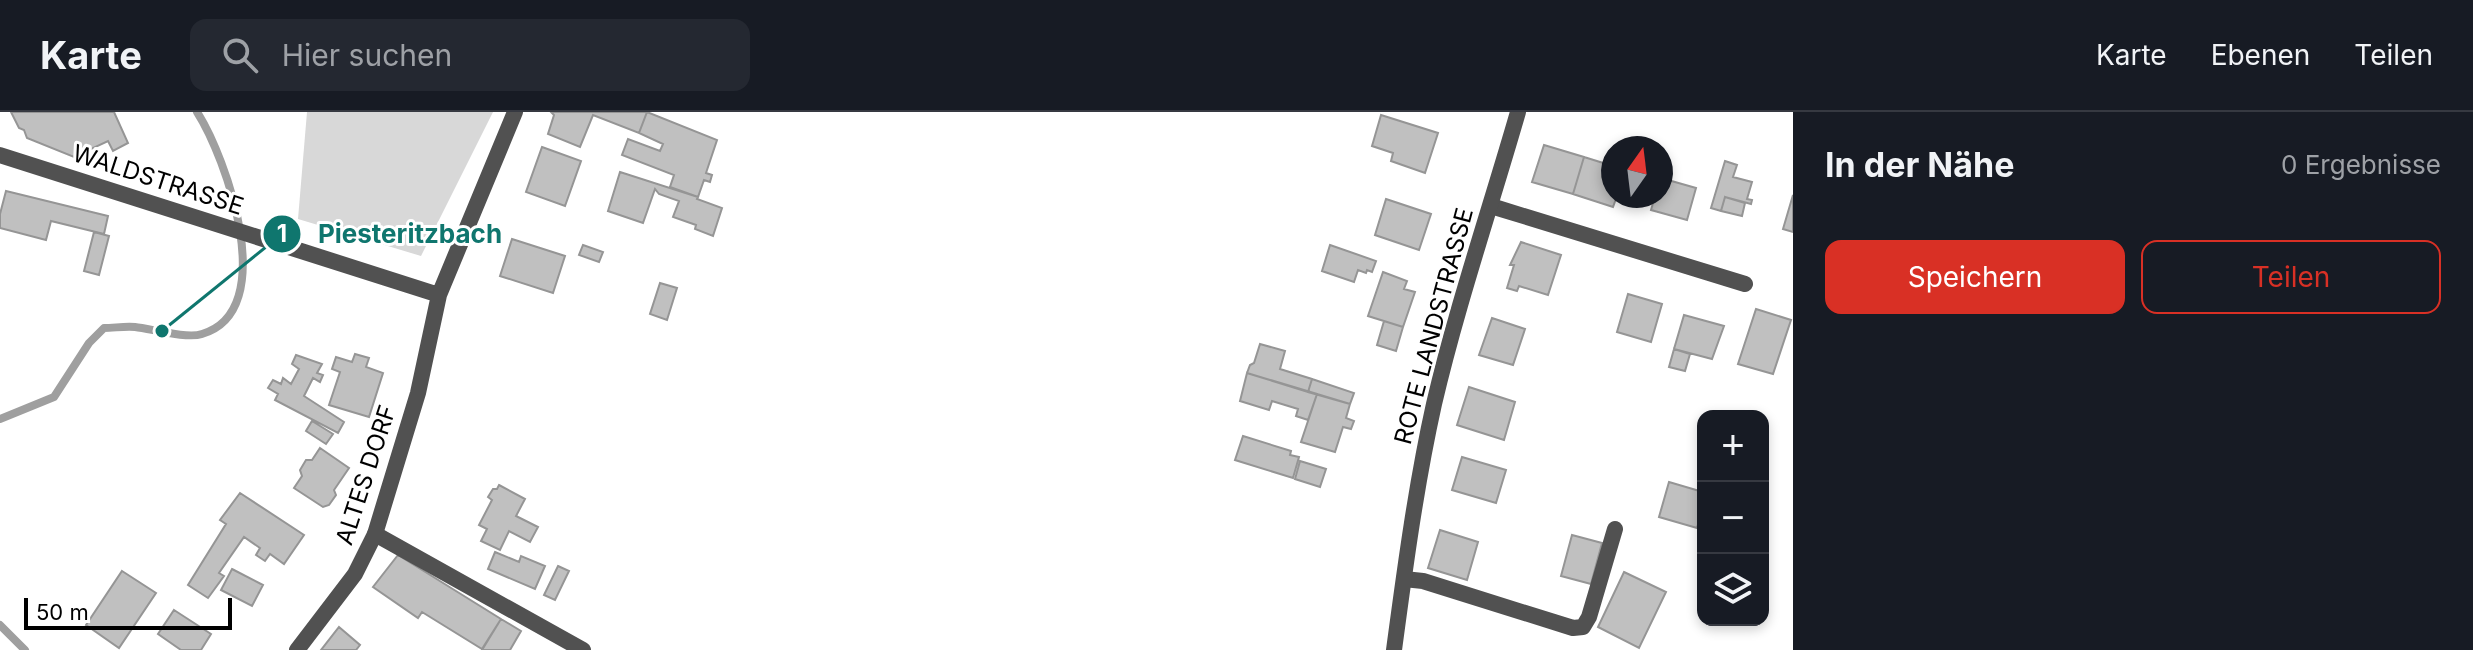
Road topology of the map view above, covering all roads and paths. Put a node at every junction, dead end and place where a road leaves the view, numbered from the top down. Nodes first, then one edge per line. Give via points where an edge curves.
1 (515, 112) edge
2 (1518, 112) edge
3 (0, 155) edge
4 (1491, 206) junction
5 (1745, 284) dead end
6 (439, 295) junction
7 (1615, 529) dead end
8 (375, 534) junction
9 (1404, 579) junction
10 (297, 650) edge
11 (583, 650) edge
12 (1394, 650) edge

1 - 6 street, ALTES DORF
2 - 4 street, ROTE LANDSTRASSE
3 - 6 street, WALDSTRASSE
4 - 5 street
4 - 9 street, ROTE LANDSTRASSE via 1434,405
6 - 8 street, ALTES DORF via 418,393
7 - 9 street via 1583,627
8 - 10 street, ALTES DORF via 355,574
8 - 11 street
9 - 12 street, ROTE LANDSTRASSE

